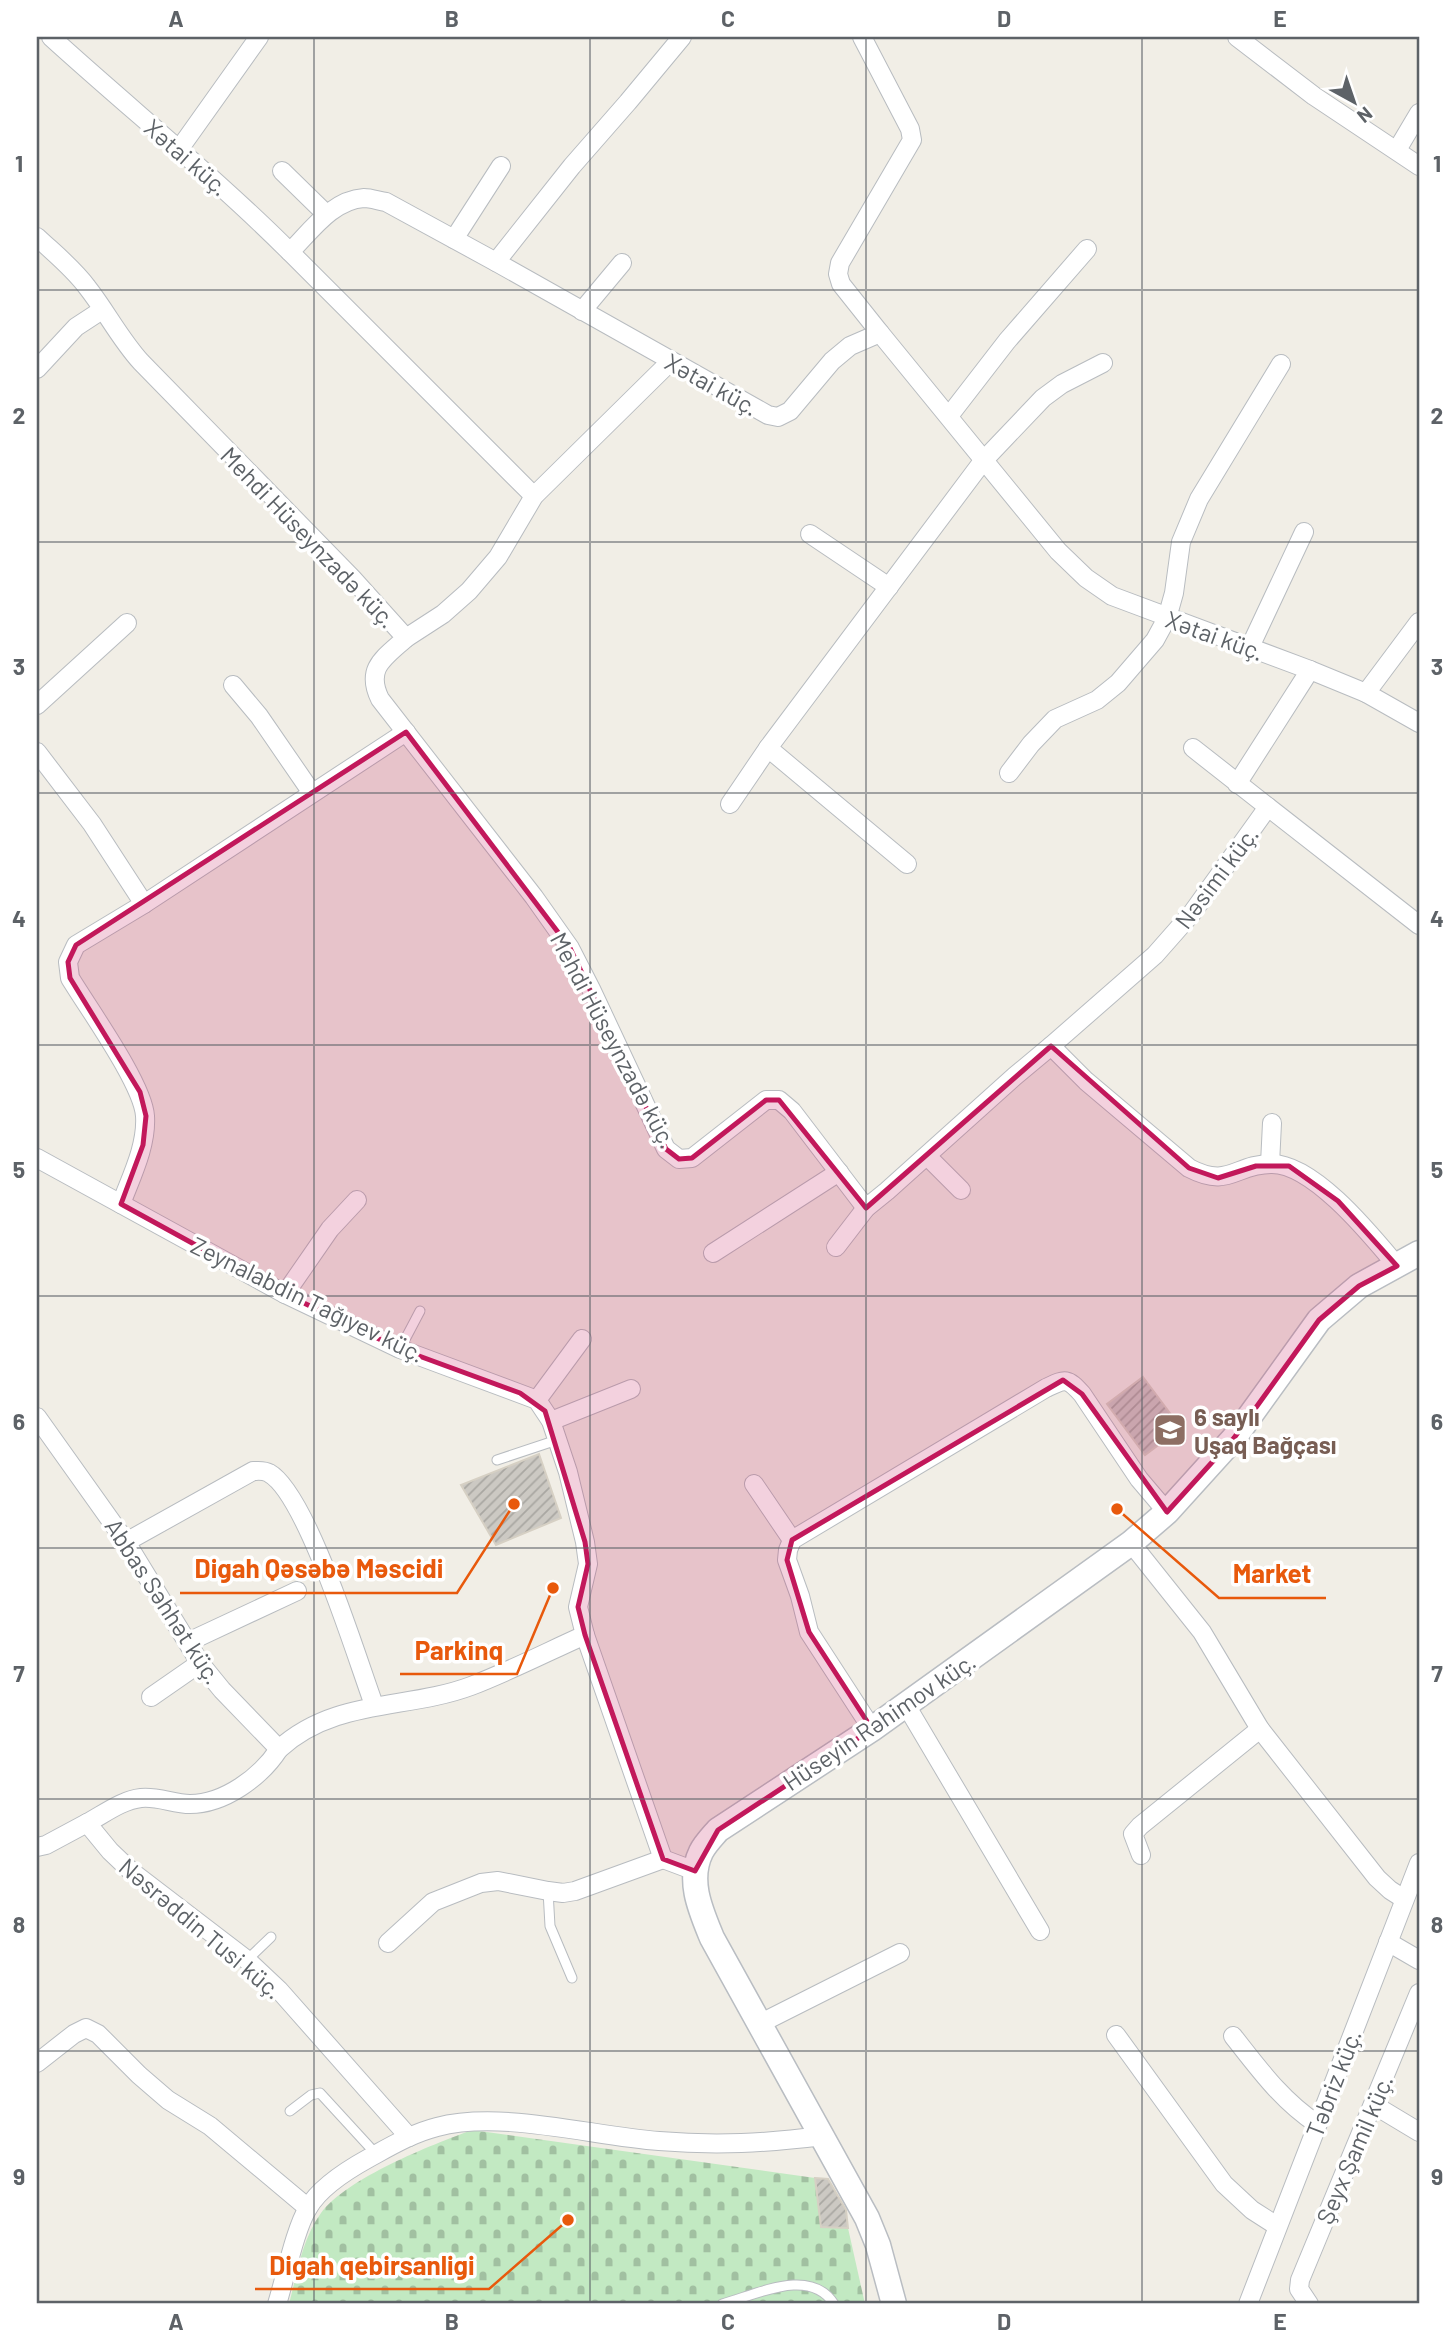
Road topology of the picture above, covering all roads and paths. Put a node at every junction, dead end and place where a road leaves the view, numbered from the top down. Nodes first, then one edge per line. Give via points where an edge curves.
1 (51, 37) edge
2 (259, 37) edge
3 (682, 37) edge
4 (862, 37) edge
5 (1237, 37) edge
6 (1419, 113) edge
7 (180, 148) junction
8 (1397, 150) junction
9 (501, 166) dead end
10 (1419, 166) edge
11 (282, 171) dead end
12 (326, 214) junction
13 (37, 237) edge
14 (454, 239) junction
15 (1087, 249) dead end
16 (290, 252) junction
17 (496, 262) junction
18 (622, 263) dead end
19 (102, 310) junction
20 (582, 311) junction
21 (880, 333) junction
22 (671, 361) junction
23 (1103, 363) dead end
24 (1281, 365) dead end
25 (37, 369) edge
26 (949, 416) junction
27 (982, 461) junction
28 (534, 496) junction
29 (1304, 532) dead end
30 (810, 534) dead end
31 (888, 587) junction
32 (1167, 618) junction
33 (1419, 622) edge
34 (127, 623) dead end
35 (406, 638) junction
36 (1250, 647) junction
37 (1310, 670) junction
38 (233, 685) dead end
39 (1366, 693) junction
40 (37, 705) edge
41 (1419, 723) edge
42 (406, 732) junction
43 (768, 748) junction
44 (1193, 748) dead end
45 (37, 752) edge
46 (1009, 773) dead end
47 (1237, 784) junction
48 (312, 793) junction
49 (730, 804) dead end
50 (1268, 807) junction
51 (907, 864) dead end
52 (144, 904) junction
53 (1419, 925) edge
54 (1051, 1046) junction
55 (1272, 1123) dead end
56 (927, 1156) junction
57 (37, 1158) edge
58 (1270, 1164) junction
59 (839, 1172) junction
60 (961, 1191) dead end
61 (356, 1200) dead end
62 (121, 1204) junction
63 (866, 1208) junction
64 (836, 1247) dead end
65 (713, 1253) dead end
66 (1419, 1253) edge
67 (1397, 1266) junction
68 (285, 1294) junction
69 (420, 1311) dead end
70 (582, 1339) dead end
71 (400, 1349) junction
72 (631, 1389) dead end
73 (537, 1400) junction
74 (37, 1417) edge
75 (551, 1421) junction
76 (557, 1440) junction
77 (497, 1460) dead end
78 (754, 1484) dead end
79 (1167, 1512) junction
80 (792, 1540) junction
81 (126, 1542) junction
82 (1131, 1544) junction
83 (297, 1591) dead end
84 (584, 1635) junction
85 (188, 1642) junction
86 (200, 1663) junction
87 (151, 1697) dead end
88 (374, 1705) junction
89 (906, 1705) junction
90 (872, 1729) junction
91 (1260, 1729) junction
92 (279, 1749) junction
93 (88, 1823) junction
94 (37, 1847) edge
95 (1141, 1855) dead end
96 (663, 1859) junction
97 (1419, 1863) edge
98 (695, 1871) junction
99 (548, 1891) junction
100 (1404, 1899) junction
101 (1040, 1931) dead end
102 (271, 1937) dead end
103 (1388, 1942) junction
104 (388, 1943) dead end
105 (900, 1953) dead end
106 (247, 1960) junction
107 (1419, 1960) edge
108 (572, 1978) dead end
109 (1419, 1993) edge
110 (759, 2024) junction
111 (1116, 2035) dead end
112 (1233, 2036) dead end
113 (37, 2063) edge
114 (1374, 2105) junction
115 (290, 2111) dead end
116 (1317, 2124) junction
117 (1419, 2132) edge
118 (823, 2136) junction
119 (409, 2137) junction
120 (376, 2154) junction
121 (308, 2208) junction
122 (1277, 2227) junction
123 (277, 2304) edge
124 (722, 2304) edge
125 (834, 2304) edge
126 (894, 2304) edge
127 (1248, 2304) edge
128 (1309, 2304) edge

1 - 7 street, Xətai küç.
2 - 7 street
3 - 17 street
4 - 21 street via 912,140 840,263 838,274
5 - 8 street via 1314,96
6 - 8 street
7 - 16 street, Xətai küç.
8 - 10 street
9 - 14 street
11 - 12 street
12 - 14 street, Xətai küç. via 350,201 386,202
12 - 16 street, Xətai küç.
13 - 19 street, Mehdi Hüseynzadə küç. via 76,273
14 - 17 street, Xətai küç.
15 - 26 street
16 - 28 street
17 - 20 street, Xətai küç.
18 - 20 street
19 - 25 street via 76,327
19 - 35 street, Mehdi Hüseynzadə küç. via 141,362
20 - 22 street, Xətai küç.
21 - 22 street, Xətai küç. via 850,346 790,411 778,417
21 - 26 street, Xətai küç.
22 - 28 street
23 - 27 street via 1043,398
24 - 32 street via 1194,510 1181,542
26 - 27 street, Xətai küç.
27 - 31 street
27 - 32 street, Xətai küç. via 1086,578 1112,596
28 - 35 street via 485,574 443,614
29 - 36 street
30 - 31 street
31 - 43 street
32 - 36 street, Xətai küç.
32 - 46 street via 1155,640 1118,683 1097,700 1055,719
33 - 39 street
34 - 40 street
35 - 42 street, Mehdi Hüseynzadə küç. via 375,670 373,684
36 - 37 street, Xətai küç.
37 - 39 street, Xətai küç.
37 - 47 street
38 - 48 street
39 - 41 street, Xətai küç.
42 - 48 street
42 - 59 street, Mehdi Hüseynzadə küç. via 570,948 666,1149 679,1159 692,1158 766,1100 779,1100
43 - 49 street
43 - 51 street
44 - 47 street
45 - 52 street via 92,824
47 - 50 street
48 - 52 street
50 - 53 street, Nəsimi küç.
50 - 54 street, Nəsimi küç. via 1192,913 1155,955
52 - 62 street via 76,945 68,962 70,978 140,1092 145,1115 143,1145
54 - 56 street
54 - 58 street via 1086,1081 1205,1177 1218,1178
55 - 58 street
56 - 60 street
56 - 63 street
57 - 62 street, Zeynalabdin Tağıyev küç.
58 - 67 street via 1289,1166 1338,1201
59 - 63 street, Mehdi Hüseynzadə küç.
59 - 65 street
61 - 68 street
62 - 68 street, Zeynalabdin Tağıyev küç.
63 - 64 street
66 - 67 main road, Hüseyin Rəhimov küç.
67 - 79 main road, Hüseyin Rəhimov küç. via 1360,1286 1319,1320 1234,1438
68 - 71 street, Zeynalabdin Tağıyev küç.
69 - 71 lane
70 - 73 street
71 - 73 street, Zeynalabdin Tağıyev küç.
72 - 75 street
73 - 75 street
74 - 81 street, Abbas Səhhət küç.
75 - 76 street
76 - 77 lane
76 - 84 street via 587,1553 587,1579 578,1607
78 - 80 street
79 - 80 street via 1082,1394 1072,1382 1063,1380
79 - 82 main road, Hüseyin Rəhimov küç.
80 - 90 street via 787,1560 809,1632
81 - 85 street, Abbas Səhhət küç.
81 - 88 street via 253,1471 267,1471 308,1527
82 - 89 main road, Hüseyin Rəhimov küç.
82 - 91 street via 1202,1632
83 - 85 street
84 - 88 street via 471,1686
84 - 96 street
85 - 86 street, Abbas Səhhət küç.
86 - 87 street
86 - 92 street, Abbas Səhhət küç.
88 - 92 street via 317,1723
89 - 90 main road, Hüseyin Rəhimov küç.
89 - 101 street
90 - 98 main road, Hüseyin Rəhimov küç. via 718,1830 701,1851
91 - 95 street via 1140,1826 1133,1834
91 - 100 street via 1377,1878
92 - 93 street via 261,1772 213,1800 191,1804 144,1797 129,1800
93 - 94 street
93 - 106 street, Nəsrəddin Tusi küç. via 132,1872
96 - 98 street
96 - 99 street via 575,1891
97 - 100 street, Təbriz küç.
98 - 110 main road via 700,1908 712,1938
99 - 104 street via 498,1881 481,1883 433,1902
99 - 108 lane via 550,1927
100 - 103 street, Təbriz küç.
102 - 106 lane
103 - 107 street
103 - 116 street, Təbriz küç.
105 - 110 street
106 - 119 street, Nəsrəddin Tusi küç.
109 - 114 street, Şeyx Şamil küç.
110 - 118 main road
111 - 122 street via 1224,2184
112 - 116 street via 1279,2094
113 - 121 street via 86,2028 98,2034 168,2100 210,2126
114 - 117 street
114 - 128 street, Şeyx Şamil küç. via 1300,2280 1299,2290
115 - 120 lane via 320,2093
116 - 122 street, Təbriz küç.
118 - 119 street via 707,2145 467,2122
118 - 126 main road via 867,2218
119 - 120 street
120 - 121 street via 328,2186
121 - 123 street
122 - 127 street, Təbriz küç.
124 - 125 lane via 796,2284 810,2285

